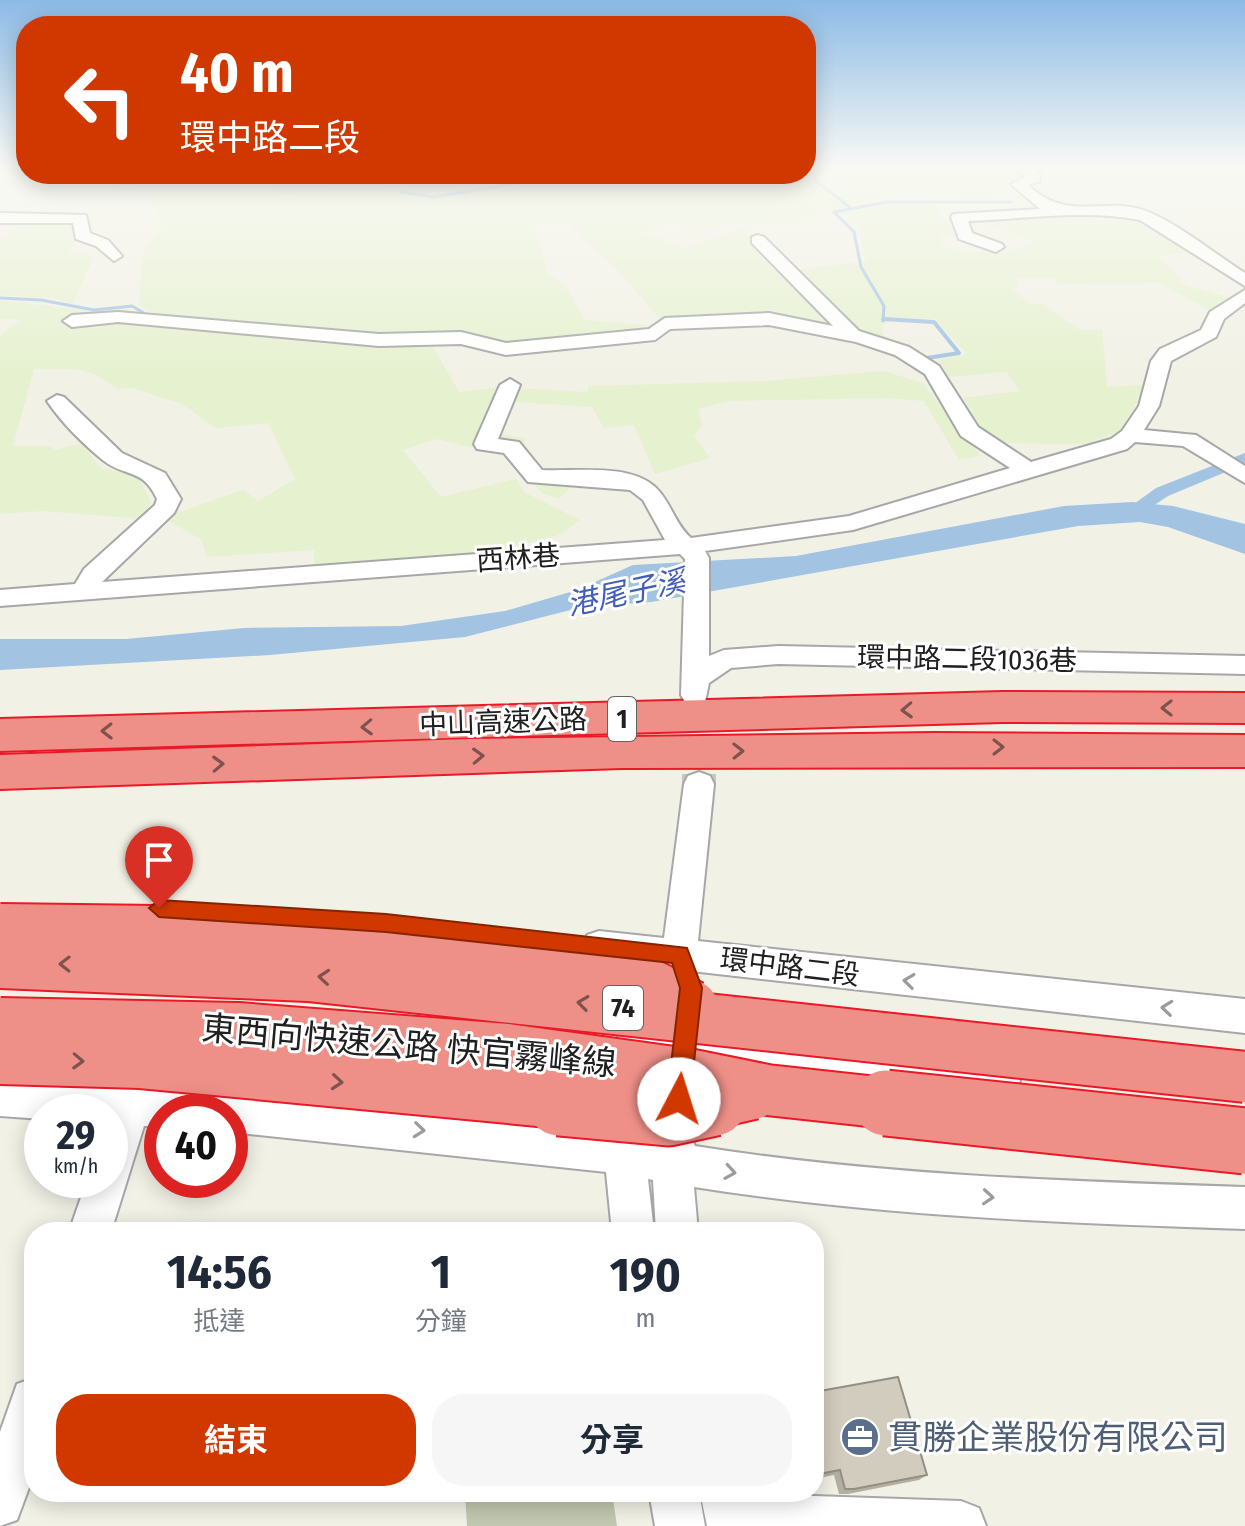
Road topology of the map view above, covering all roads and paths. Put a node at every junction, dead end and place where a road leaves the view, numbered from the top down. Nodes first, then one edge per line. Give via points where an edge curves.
1 (83, 236) edge
2 (966, 236) edge
3 (1176, 236) edge
4 (758, 240) dead end
5 (996, 247) dead end
6 (114, 256) dead end
7 (1245, 281) edge
8 (1245, 295) edge
9 (72, 321) dead end
10 (852, 335) junction
11 (510, 385) dead end
12 (57, 401) dead end
13 (1130, 435) junction
14 (1027, 469) junction
15 (1242, 474) edge
16 (693, 552) junction
17 (84, 591) junction
18 (0, 598) edge
19 (1245, 665) edge
20 (1245, 708) edge
21 (0, 735) edge
22 (1245, 751) edge
23 (0, 772) edge
24 (699, 784) tunnel mouth
25 (0, 909) edge
26 (0, 929) edge
27 (679, 955) junction
28 (0, 963) edge
29 (0, 1006) edge
30 (1245, 1016) edge
31 (0, 1021) edge
32 (676, 1048) junction
33 (0, 1059) edge
34 (1245, 1077) edge
35 (767, 1090) junction
36 (1245, 1093) edge
37 (0, 1097) edge
38 (130, 1106) junction
39 (144, 1107) edge
40 (1245, 1109) edge
41 (128, 1112) edge
42 (248, 1115) edge
43 (1245, 1141) edge
44 (625, 1156) junction
45 (674, 1163) junction
46 (101, 1198) edge
47 (1245, 1208) edge
48 (93, 1222) edge
49 (632, 1222) edge
50 (675, 1222) edge
51 (24, 1421) edge
52 (9, 1451) edge
53 (676, 1502) edge
54 (0, 1503) edge
55 (729, 1513) edge
56 (680, 1526) edge
57 (961, 1526) edge

1 - 6 street via 102,243
2 - 5 street
3 - 7 street
4 - 10 street
8 - 13 street via 1216,316 1209,333 1167,353 1149,406
9 - 10 street via 118,317 379,340 461,338 506,349 655,334 665,324 759,318
10 - 14 street via 926,363 969,431
11 - 16 street via 485,444 511,447 536,477 627,480 639,485 656,497 672,533
12 - 17 street via 117,461 147,469 161,481 169,499 166,508 93,575
13 - 14 street, 西林巷 via 1119,444
13 - 15 street via 1188,440
14 - 16 street, 西林巷 via 853,523
16 - 17 street, 西林巷
16 - 19 street, 環中路二段1036巷 via 695,690 724,659 778,655
17 - 18 street, 西林巷
20 -> 21 highway, 中山高速公路 / 1 via 1002,707
23 -> 22 highway, 中山高速公路 / 1 via 650,752 1000,747
24 - 27 street
25 - 27 street, 環中路二段 via 191,908
26 - 32 highway, bridge via 343,940 622,970
30 -> 27 street, 環中路二段
27 - 32 street via 691,988
32 -> 28 highway, 東西向快速公路 快官霧峰線 / 74, bridge via 308,976
29 - 32 street via 184,1007
31 - 32 street via 106,1017 571,1052
31 - 35 highway, 東西向快速公路 快官霧峰線 / 74, bridge via 238,1028 492,1047
32 - 34 highway, 東西向快速公路 快官霧峰線 / 74, bridge
32 - 36 street
32 - 40 street
32 - 44 street
32 - 45 street
33 -> 35 highway, bridge via 141,1063 668,1113
35 - 43 highway, 東西向快速公路 快官霧峰線 / 74, bridge
37 - 38 street
38 - 39 street
38 - 41 street
42 -> 44 street
44 - 45 street
44 - 49 street
45 -> 47 street via 793,1182 1037,1201
45 - 50 street
46 - 48 street
51 - 52 street
52 - 54 street
53 - 56 street
55 - 57 street

